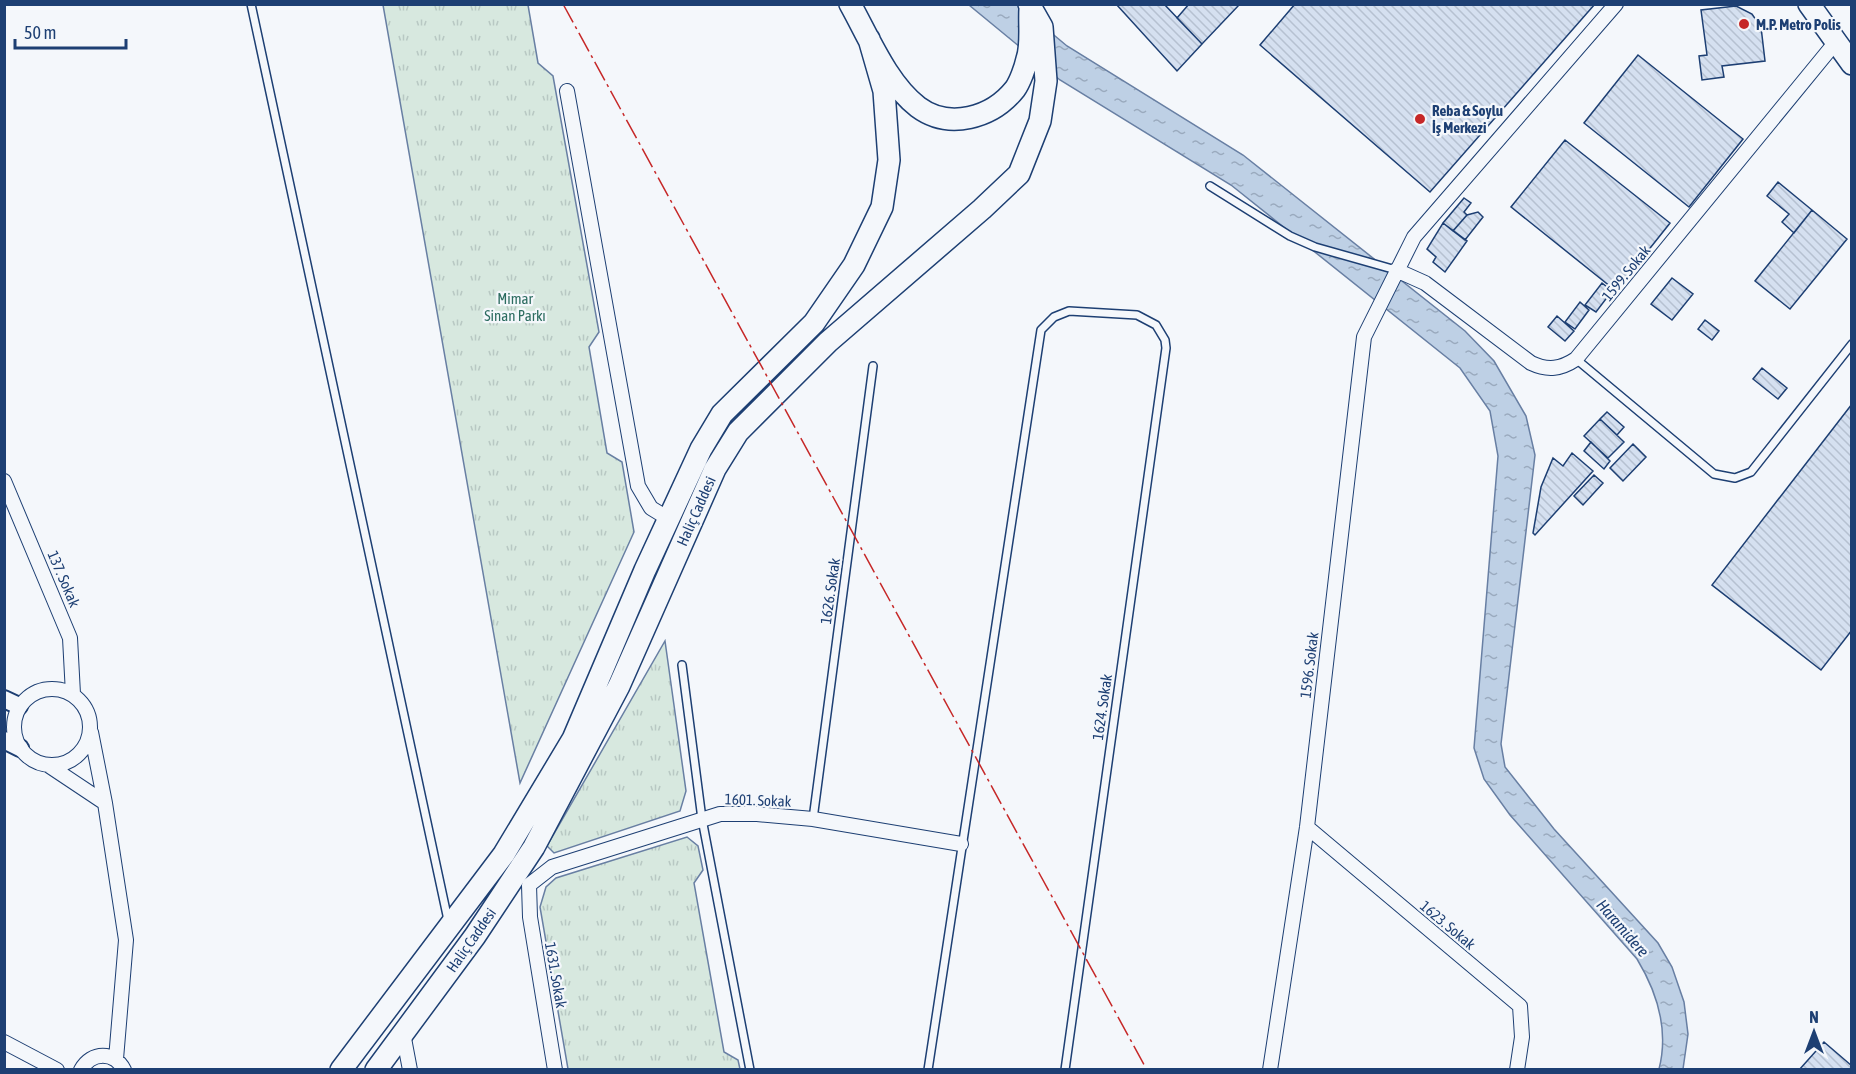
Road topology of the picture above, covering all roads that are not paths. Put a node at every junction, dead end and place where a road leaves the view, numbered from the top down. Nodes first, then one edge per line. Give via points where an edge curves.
1 (251, 4) edge
2 (850, 4) edge
3 (1616, 4) edge
4 (1809, 4) edge
5 (1030, 5) edge
6 (869, 39) junction
7 (1836, 43) junction
8 (1851, 64) edge
9 (567, 91) dead end
10 (1210, 186) dead end
11 (1396, 270) junction
12 (1851, 345) edge
13 (1576, 359) junction
14 (873, 366) dead end
15 (4, 481) edge
16 (669, 519) junction
17 (682, 665) dead end
18 (73, 694) junction
19 (12, 702) edge
20 (91, 732) junction
21 (4, 740) edge
22 (20, 748) junction
23 (48, 765) junction
24 (105, 803) junction
25 (702, 819) junction
26 (813, 819) junction
27 (1307, 827) junction
28 (961, 844) junction
29 (490, 873) junction
30 (520, 884) junction
31 (450, 926) junction
32 (403, 1033) junction
33 (4, 1042) edge
34 (120, 1064) edge
35 (57, 1070) edge
36 (81, 1070) edge
37 (341, 1070) edge
38 (376, 1070) edge
39 (410, 1070) edge
40 (555, 1070) edge
41 (750, 1070) edge
42 (928, 1070) edge
43 (1065, 1070) edge
44 (1270, 1070) edge
45 (1516, 1070) edge

1 - 31 lane
2 - 6 main road
3 - 11 street, 1596. Sokak via 1414,237
4 - 7 main road
5 - 6 main road via 1028,57 1015,88 978,117 961,120 919,108 898,87
5 - 30 main road, Haliç Caddesi via 1042,27 1046,81 1040,121 1019,174 828,342 738,432 715,469 619,686 534,847
6 - 16 main road, Haliç Caddesi via 884,91 889,160 882,207 854,265 814,323 722,414
7 - 8 main road
7 - 13 street, 1599. Sokak
9 - 16 street via 638,486 651,508
10 - 11 lane via 1290,236
11 - 13 street via 1425,284 1531,363 1551,369
11 - 27 street, 1596. Sokak via 1364,337
12 - 13 lane via 1751,472 1735,478 1714,474
14 - 26 lane, 1626. Sokak
15 - 18 street, 137. Sokak via 70,638
16 - 29 main road, Haliç Caddesi via 573,739
17 - 25 lane
18 - 19 street via 50,688
18 - 20 street via 87,710
19 - 22 street via 13,727
20 - 23 street via 80,754 70,761
20 - 24 street
21 - 22 street
22 - 23 street via 28,757
23 - 24 street
24 - 34 street via 126,940
25 - 26 street, 1601. Sokak via 737,813
25 - 30 street, 1601. Sokak via 552,867
25 - 41 lane
26 - 28 street, 1601. Sokak
27 - 44 street, 1596. Sokak
27 - 45 street, 1623. Sokak via 1520,1006 1522,1037
28 - 42 lane
28 - 43 lane, 1624. Sokak via 1041,330 1054,317 1070,311 1137,315 1156,325 1166,348
29 - 30 main road
29 - 31 main road, Haliç Caddesi
30 - 32 main road, Haliç Caddesi via 475,936
30 - 40 street, 1631. Sokak via 530,916
31 - 37 main road, Haliç Caddesi
32 - 38 main road, Haliç Caddesi
32 - 39 street
33 - 35 street
34 - 36 street via 109,1056 94,1057

